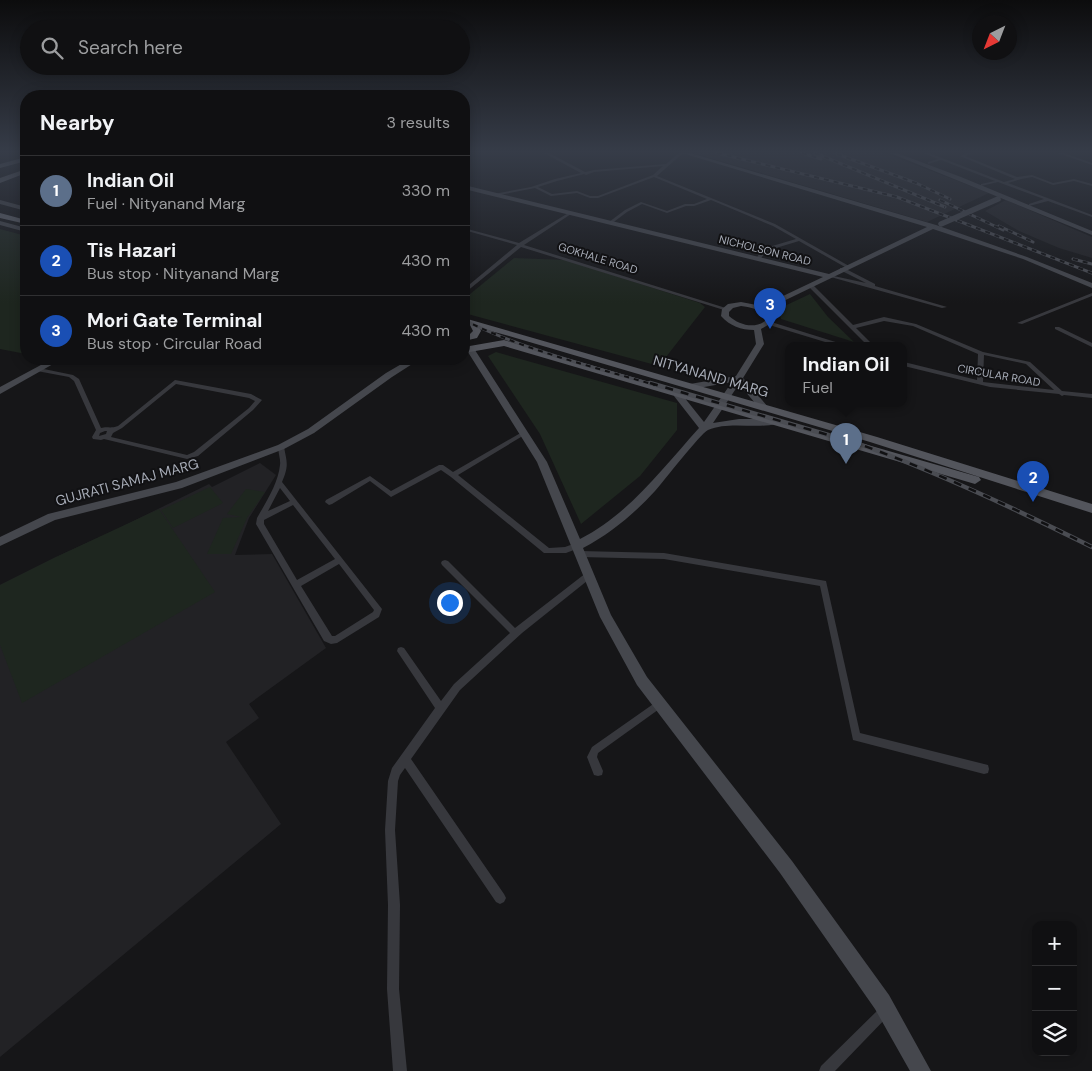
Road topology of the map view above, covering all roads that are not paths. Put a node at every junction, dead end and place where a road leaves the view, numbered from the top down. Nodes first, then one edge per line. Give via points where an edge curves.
1 (4, 203) edge
2 (522, 203) edge
3 (640, 203) edge
4 (645, 203) edge
5 (700, 203) edge
6 (721, 203) edge
7 (852, 203) edge
8 (989, 203) edge
9 (1019, 203) edge
10 (1023, 203) edge
11 (1036, 203) edge
12 (1055, 203) edge
13 (1030, 205) junction
14 (20, 207) edge
15 (0, 208) edge
16 (1038, 210) junction
17 (20, 213) edge
18 (0, 215) edge
19 (567, 216) junction
20 (1092, 216) edge
21 (20, 220) edge
22 (0, 222) edge
23 (610, 223) junction
24 (933, 227) junction
25 (20, 228) edge
26 (470, 231) edge
27 (1092, 232) edge
28 (800, 239) junction
29 (520, 245) junction
30 (758, 258) junction
31 (845, 268) junction
32 (829, 276) junction
33 (470, 286) edge
34 (811, 286) junction
35 (875, 286) junction
36 (1092, 286) edge
37 (1092, 294) edge
38 (944, 307) dead end
39 (726, 309) junction
40 (762, 309) junction
41 (470, 323) edge
42 (768, 323) junction
43 (1020, 323) dead end
44 (474, 324) junction
45 (756, 327) junction
46 (852, 327) junction
47 (1057, 328) dead end
48 (502, 330) junction
49 (470, 338) edge
50 (830, 342) edge
51 (867, 342) edge
52 (493, 344) junction
53 (1092, 345) edge
54 (470, 346) edge
55 (470, 352) edge
56 (558, 353) junction
57 (981, 353) junction
58 (37, 365) edge
59 (48, 365) edge
60 (406, 365) edge
61 (907, 365) edge
62 (39, 370) junction
63 (739, 378) junction
64 (980, 383) junction
65 (0, 386) edge
66 (693, 386) junction
67 (0, 391) edge
68 (677, 394) junction
69 (1062, 394) junction
70 (727, 396) junction
71 (1092, 396) edge
72 (720, 407) junction
73 (763, 407) junction
74 (773, 422) junction
75 (704, 428) junction
76 (99, 430) junction
77 (110, 431) junction
78 (524, 432) junction
79 (104, 437) junction
80 (281, 447) junction
81 (950, 469) junction
82 (453, 475) junction
83 (972, 475) junction
84 (279, 482) junction
85 (294, 502) junction
86 (329, 502) dead end
87 (1092, 509) edge
88 (1092, 517) edge
89 (261, 518) junction
90 (0, 542) edge
91 (578, 550) junction
92 (340, 560) junction
93 (445, 563) dead end
94 (589, 575) junction
95 (296, 585) junction
96 (516, 634) junction
97 (401, 651) dead end
98 (659, 704) junction
99 (441, 708) junction
100 (405, 759) junction
101 (984, 769) dead end
102 (598, 771) dead end
103 (500, 898) dead end
104 (886, 1009) junction
105 (400, 1071) edge
106 (826, 1071) edge
107 (921, 1071) edge

1 - 14 street
2 - 19 street, NICHOLSON ROAD
3 - 23 street
4 - 5 street via 668,212
6 - 28 street
7 - 24 street
8 - 24 street, bridge
9 - 16 street
10 - 13 street
11 - 13 street
12 - 20 street
13 - 16 street
15 - 17 highway
16 - 27 street
18 - 21 highway
19 - 23 street, NICHOLSON ROAD
19 - 29 street
22 - 25 street
23 - 30 street, NICHOLSON ROAD
24 - 31 street
24 - 36 street via 1025,258
26 - 29 street, GOKHALE ROAD
28 - 30 street via 764,250
28 - 31 street
29 - 33 street
29 - 39 street, GOKHALE ROAD
30 - 32 street, NICHOLSON ROAD
31 - 32 street
31 - 35 street
32 - 34 street
32 - 35 street
34 - 40 street
34 - 46 street
35 - 38 street
37 - 43 street
39 - 40 street via 742,304
39 - 45 street via 725,316 732,322 743,327
40 - 42 street via 770,316
41 - 44 main road, NITYANAND MARG
42 - 45 street
42 - 50 street
44 - 48 main road, NITYANAND MARG
44 - 49 main road via 478,331
45 - 63 street via 760,344
46 - 51 street
46 - 57 street via 884,319 914,325
47 - 53 street
48 - 52 main road
48 - 56 main road, NITYANAND MARG
52 - 54 main road, NITYANAND MARG
52 - 56 main road, NITYANAND MARG
55 - 78 street
56 - 66 main road, NITYANAND MARG
56 - 68 main road, NITYANAND MARG
57 - 64 street
57 - 69 street via 1028,363
58 - 65 street
59 - 62 street
60 - 80 street, GUJRATI SAMAJ MARG via 311,431
61 - 64 street, CIRCULAR ROAD
62 - 67 street
62 - 76 street via 77,380
63 - 66 street
63 - 70 street
63 - 73 street
64 - 69 street, CIRCULAR ROAD
66 - 70 main road, NITYANAND MARG
68 - 72 main road, NITYANAND MARG
68 - 75 street
69 - 71 street, CIRCULAR ROAD
70 - 72 street
70 - 73 main road, NITYANAND MARG
72 - 74 main road, NITYANAND MARG
72 - 75 street
73 - 81 main road, NITYANAND MARG
74 - 75 street via 738,422
74 - 81 main road, NITYANAND MARG
75 - 91 street via 650,490 612,525
76 - 77 street
76 - 79 street via 95,438
77 - 79 street
77 - 79 street via 120,428 175,382 259,400 196,454 188,457
78 - 82 street
78 - 91 street via 542,462
80 - 84 street via 284,461
80 - 90 street, GUJRATI SAMAJ MARG via 178,485 52,517
81 - 83 main road, NITYANAND MARG
82 - 86 street via 441,467 391,494 370,478
82 - 91 street via 547,551
83 - 87 main road, NITYANAND MARG
83 - 88 main road, NITYANAND MARG
84 - 85 street
84 - 89 street
85 - 89 street
85 - 92 street
89 - 95 street via 260,524
91 - 94 street
91 - 101 street via 664,556 822,583 856,737
92 - 95 street
92 - 95 street via 378,612 337,638 327,638
93 - 96 street
94 - 96 street
94 - 98 street via 606,616 642,682
96 - 99 street via 457,687
97 - 99 street
98 - 102 street via 595,750 592,756
98 - 104 street via 786,868
99 - 100 street
100 - 103 street
100 - 105 street via 392,781 390,820 394,989
104 - 106 street
104 - 107 street

